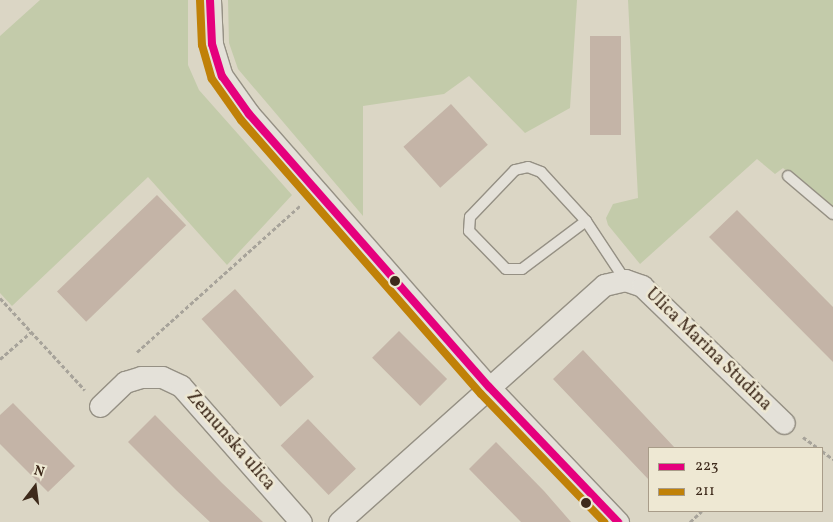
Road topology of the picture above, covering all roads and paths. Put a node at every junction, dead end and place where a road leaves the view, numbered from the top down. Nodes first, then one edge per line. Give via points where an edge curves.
1 (210, 0) edge
2 (788, 176) dead end
3 (317, 191) junction
4 (833, 214) edge
5 (586, 221) junction
6 (625, 280) junction
7 (0, 298) edge
8 (31, 332) junction
9 (0, 359) edge
10 (162, 377) junction
11 (489, 387) junction
12 (100, 406) joint
13 (784, 423) dead end
14 (701, 512) edge
15 (301, 522) edge
16 (339, 522) edge
17 (618, 522) edge
18 (690, 522) edge

1 - 3 street via 212,44 222,76 249,114
2 - 4 lane
3 - 10 path via 137,352
3 - 11 street
5 - 5 lane via 541,172 528,167 515,170 470,217 469,230 506,269 522,269
5 - 6 lane
6 - 11 street, Ulica Marina Studina via 604,284
6 - 13 street, Ulica Marina Studina via 642,286
7 - 8 path
8 - 9 path
8 - 12 path
10 - 12 street via 141,377 125,382
10 - 15 street, Zemunska ulica via 181,386
11 - 16 street, Ulica Marina Studina
11 - 17 street
14 - 18 path

